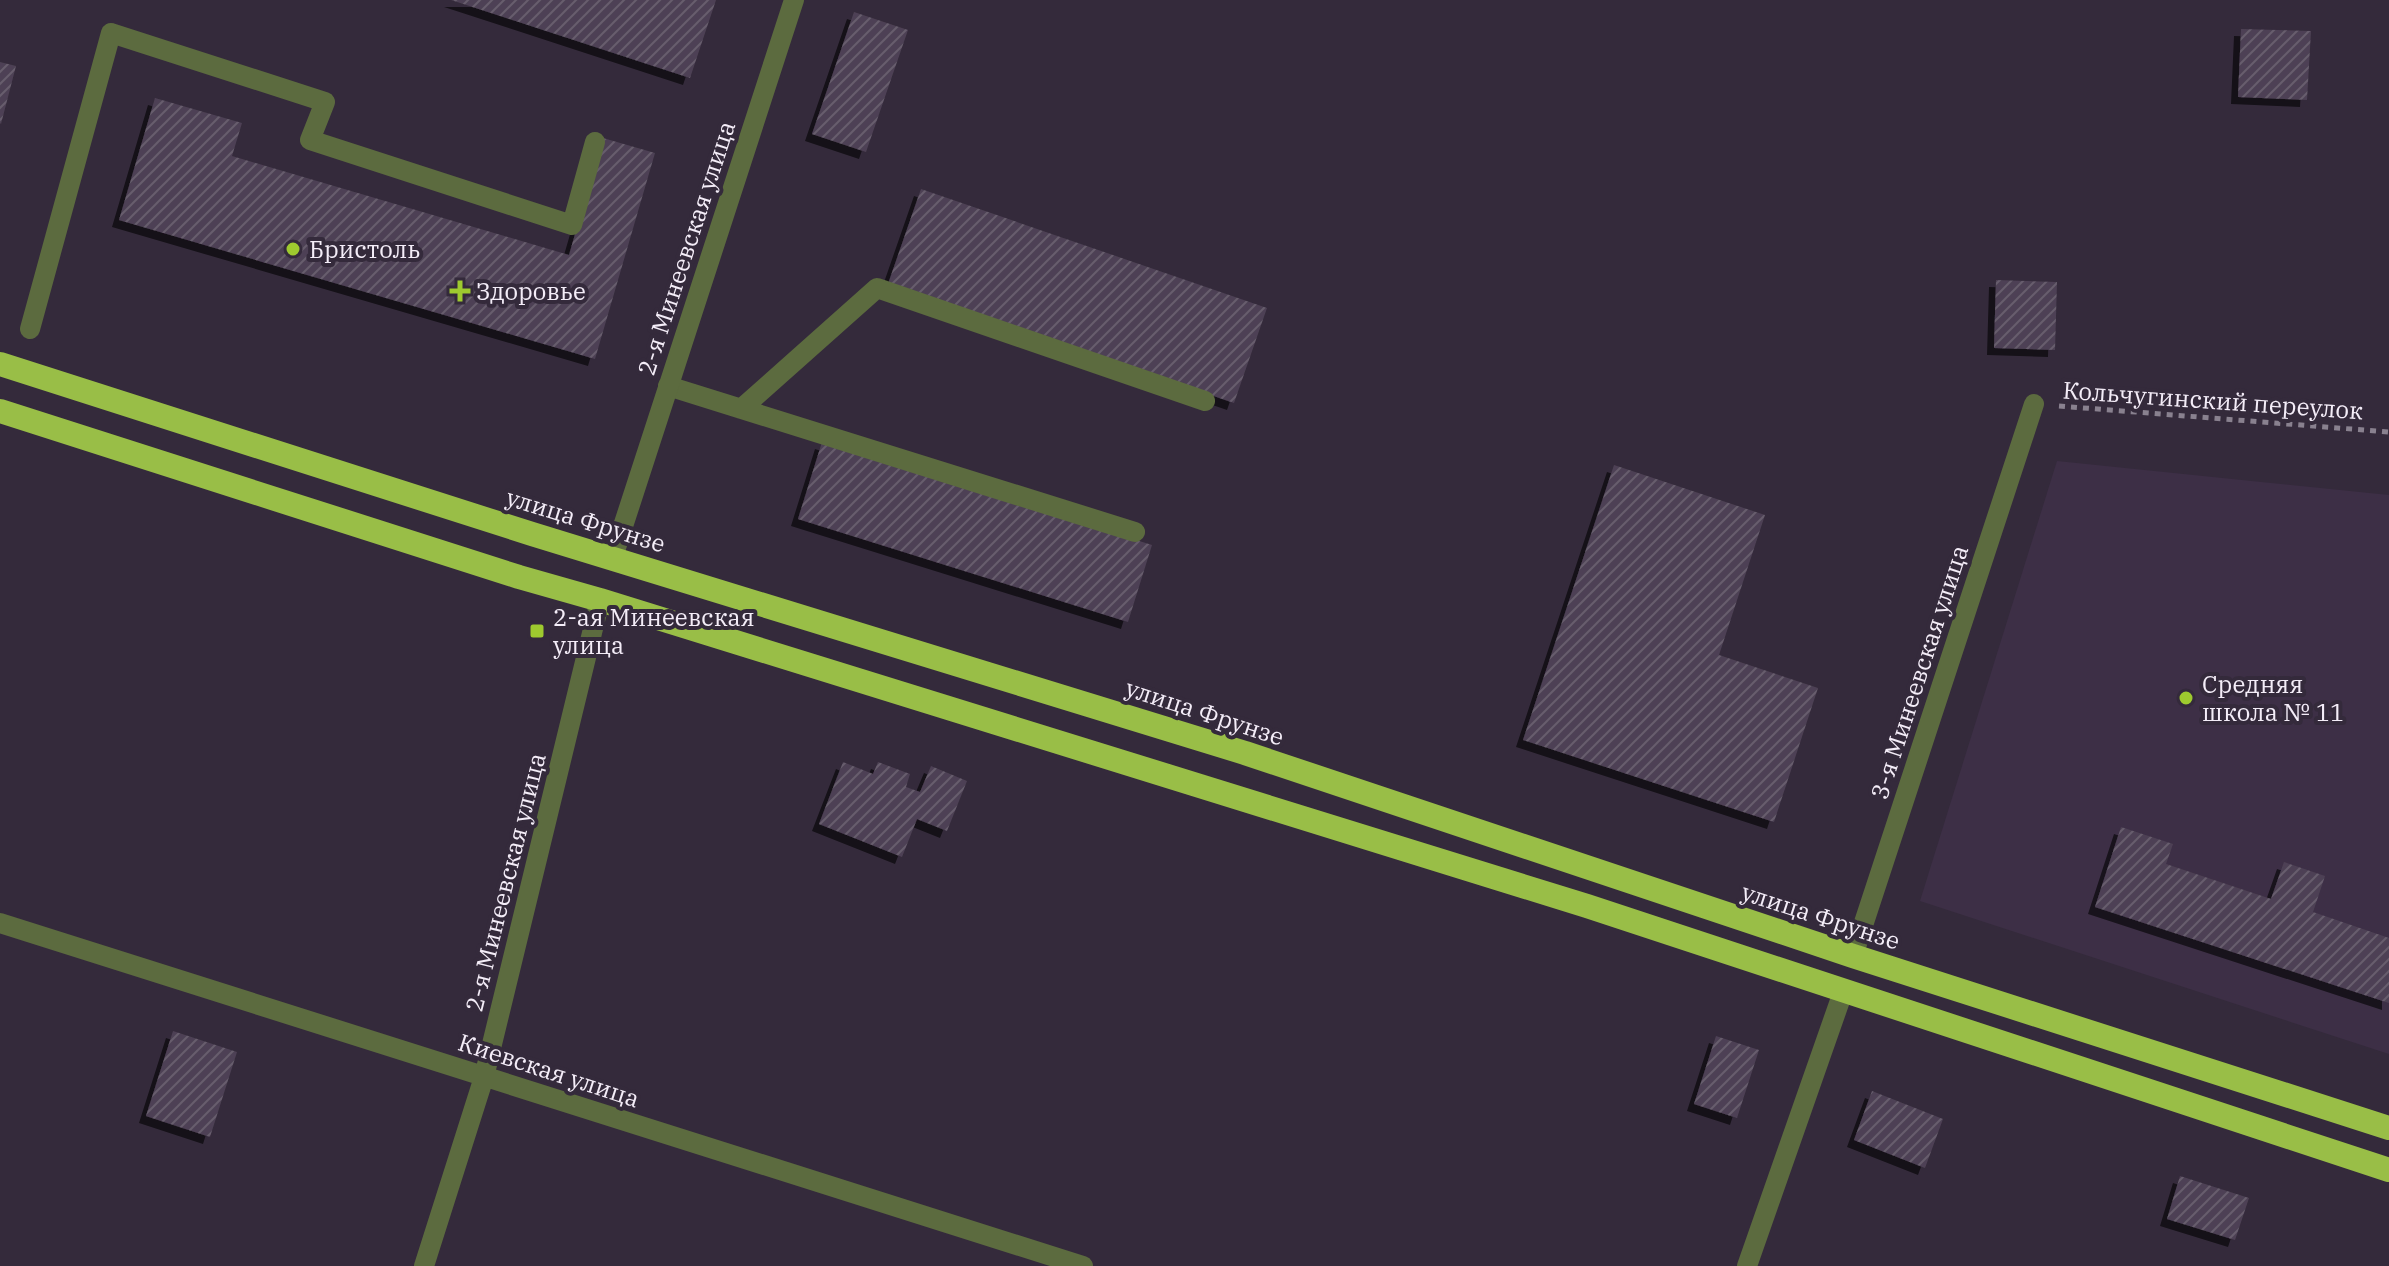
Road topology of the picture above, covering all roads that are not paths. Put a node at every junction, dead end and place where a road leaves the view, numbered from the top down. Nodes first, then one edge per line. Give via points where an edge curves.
1 (794, 0) edge
2 (595, 142) dead end
3 (30, 329) dead end
4 (0, 364) edge
5 (668, 386) junction
6 (1205, 401) dead end
7 (2034, 404) road end
8 (741, 409) junction
9 (0, 411) edge
10 (1135, 532) dead end
11 (613, 557) junction
12 (600, 600) junction
13 (0, 923) edge
14 (1853, 956) junction
15 (1843, 992) junction
16 (484, 1077) junction
17 (2389, 1128) edge
18 (2389, 1170) edge
19 (424, 1266) edge
20 (1083, 1266) edge
21 (1747, 1266) edge

1 - 5 street, 2-я Минеевская улица
2 - 3 street via 572,225 310,140 325,102 111,33
4 - 11 highway, улица Фрунзе
5 - 8 street
5 - 11 street, 2-я Минеевская улица
6 - 8 street via 877,288
7 - 14 street, 3-я Минеевская улица
8 - 10 street
9 - 12 highway
11 - 12 highway
11 - 14 highway, улица Фрунзе via 1245,753
12 - 15 highway via 1587,906
12 - 16 street, 2-я Минеевская улица
13 - 16 street, Киевская улица
14 - 15 highway
14 - 17 highway, улица Фрунзе
15 - 18 highway
15 - 21 street
16 - 19 street, 2-я Минеевская улица
16 - 20 street, Киевская улица

